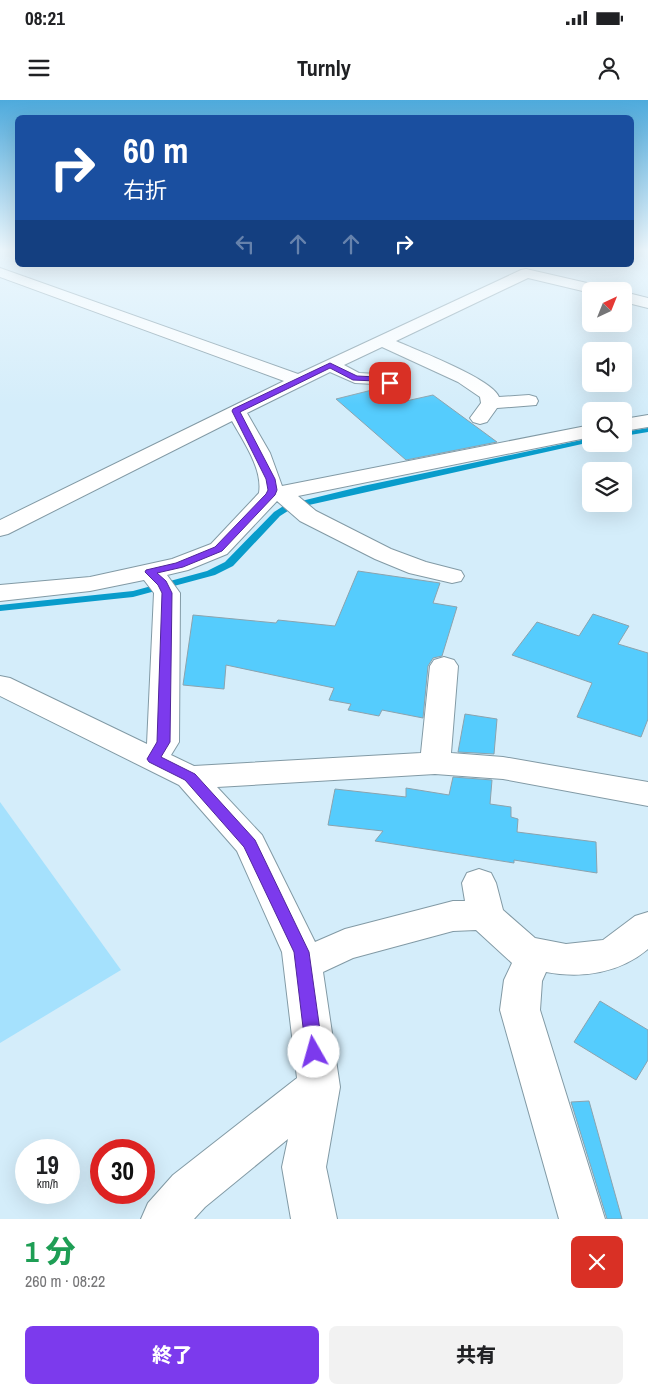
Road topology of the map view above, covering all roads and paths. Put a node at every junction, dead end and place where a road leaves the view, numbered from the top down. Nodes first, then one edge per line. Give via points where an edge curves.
1 (81, 301) edge
2 (465, 301) edge
3 (382, 340) junction
4 (330, 365) junction
5 (299, 380) junction
6 (399, 386) dead end
7 (529, 401) dead end
8 (236, 411) junction
9 (648, 421) edge
10 (632, 424) edge
11 (582, 433) edge
12 (285, 500) junction
13 (0, 529) edge
14 (452, 576) dead end
15 (160, 583) junction
16 (0, 593) edge
17 (444, 666) dead end
18 (0, 685) edge
19 (153, 759) junction
20 (435, 763) junction
21 (190, 777) junction
22 (646, 799) edge
23 (479, 883) dead end
24 (487, 918) junction
25 (648, 927) edge
26 (536, 955) junction
27 (303, 964) junction
28 (319, 1087) junction
29 (164, 1219) edge
30 (314, 1219) edge
31 (582, 1219) edge

1 - 5 street
2 - 3 street
3 - 4 street
3 - 7 street via 464,378 489,394 486,410
4 - 5 street
4 - 6 street via 355,378 377,379
5 - 8 street
8 - 12 street via 271,479 273,490
8 - 13 street
9 - 10 street
11 - 12 street
12 - 14 street via 308,516 383,554 418,568
12 - 15 street via 218,549 179,565
15 - 16 street via 90,584
15 - 19 street via 164,742
17 - 20 street
18 - 19 street
19 - 21 street
20 - 21 street
20 - 22 street via 503,768
21 - 27 street via 250,844 302,952
23 - 24 street
24 - 26 street via 525,952
24 - 27 street via 452,916 345,945
25 - 26 street via 622,949 606,956 566,960
26 - 31 street via 523,980 520,1010
27 - 28 street
28 - 29 street via 189,1191
28 - 30 street via 304,1167

